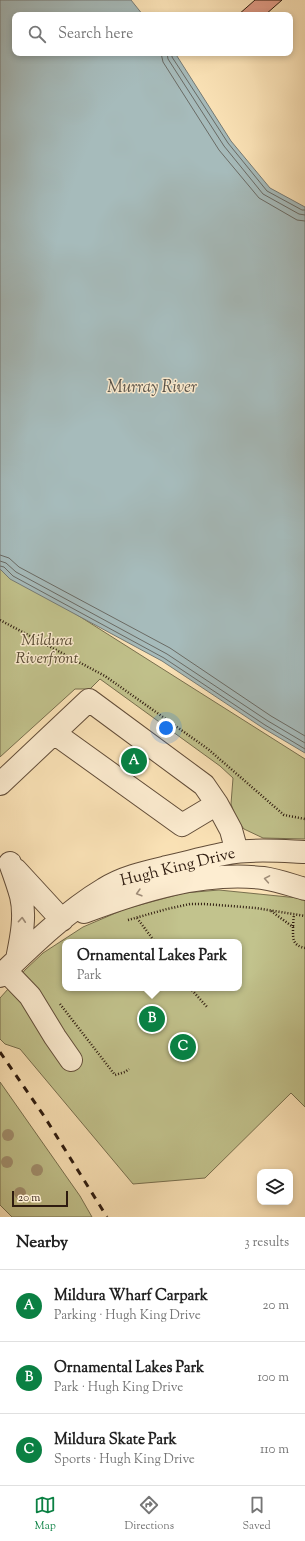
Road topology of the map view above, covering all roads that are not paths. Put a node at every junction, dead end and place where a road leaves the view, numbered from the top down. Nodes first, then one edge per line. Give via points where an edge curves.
1 (54, 733) junction
2 (0, 784) edge
3 (217, 804) junction
4 (305, 852) edge
5 (228, 853) junction
6 (5, 858) edge
7 (222, 877) junction
8 (305, 889) edge
9 (62, 920) junction
10 (8, 969) edge
11 (71, 1060) dead end

1 - 2 street
1 - 3 street via 182,825
1 - 3 street via 89,700 204,785
3 - 5 street via 232,830
4 - 5 street, Hugh King Drive
5 - 7 street
5 - 9 street, Hugh King Drive via 154,871 111,885
6 - 9 street
10 -> 6 street via 23,913 21,897
8 -> 7 street, Hugh King Drive via 265,878
7 -> 9 street, Hugh King Drive via 140,893
9 - 10 street, Hugh King Drive
10 - 11 street via 30,996

